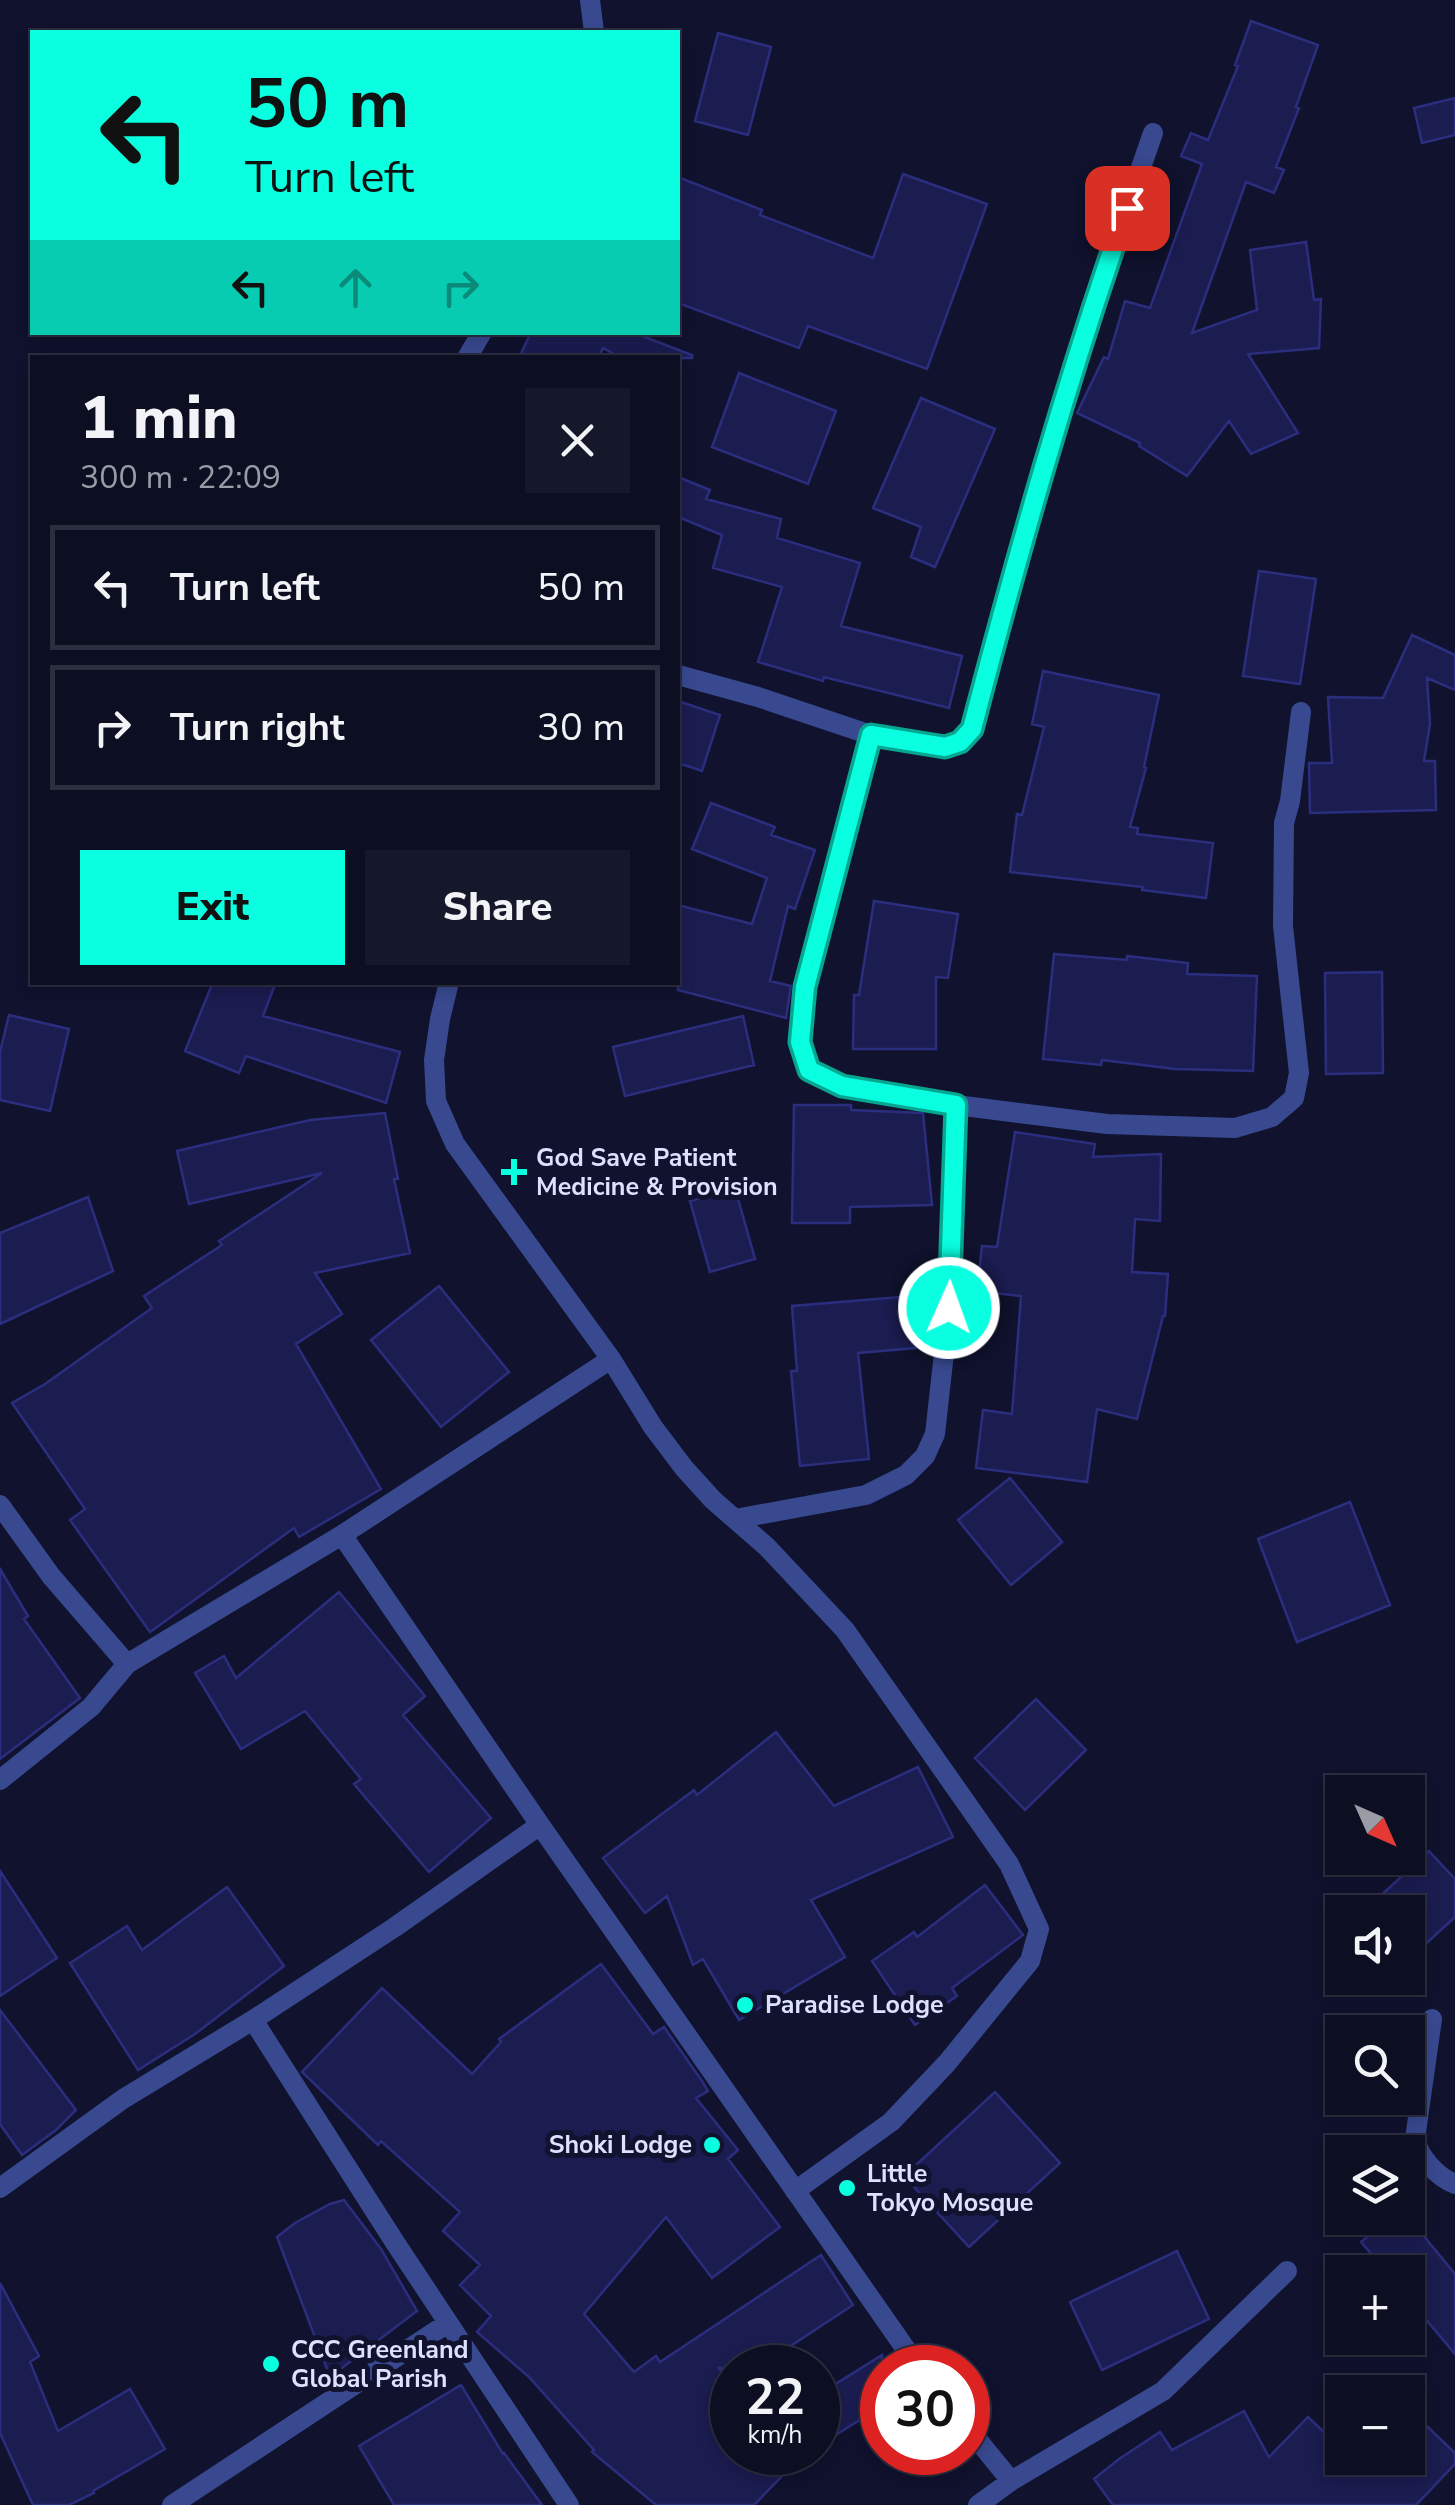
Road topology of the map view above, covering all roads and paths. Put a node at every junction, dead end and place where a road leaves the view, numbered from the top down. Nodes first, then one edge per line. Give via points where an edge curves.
1 (590, 0) edge
2 (594, 30) edge
3 (1152, 132) dead end
4 (680, 675) edge
5 (1302, 712) dead end
6 (871, 735) junction
7 (448, 985) edge
8 (956, 1105) junction
9 (611, 1359) junction
10 (0, 1505) edge
11 (735, 1519) junction
12 (342, 1535) junction
13 (127, 1664) junction
14 (0, 1780) edge
15 (540, 1825) junction
16 (1432, 2019) dead end
17 (252, 2020) junction
18 (1455, 2184) edge
19 (0, 2188) edge
20 (795, 2190) junction
21 (1287, 2271) dead end
22 (448, 2323) junction
23 (903, 2345) edge
24 (990, 2455) edge
25 (1011, 2481) junction
26 (172, 2505) edge
27 (569, 2505) edge
28 (978, 2505) edge

1 - 2 street
3 - 6 street via 1022,538 972,729 945,747
4 - 6 street
5 - 8 street via 1284,823 1283,926 1299,1073 1294,1098 1272,1117 1235,1128 1107,1124
6 - 8 street via 805,987 800,1042 809,1070 842,1086
7 - 9 street via 434,1060 436,1101 455,1144
8 - 11 street via 949,1308 935,1434 925,1456 906,1475 866,1494
9 - 11 street via 684,1468
9 - 12 street
10 - 13 street
11 - 20 street via 846,1630 1008,1864 1040,1929 1030,1961 947,2063 891,2122
12 - 13 street
12 - 15 street
13 - 14 street via 90,1707
15 - 17 street
15 - 20 street
16 - 18 street via 1415,2139 1435,2170
17 - 19 street via 123,2099
17 - 22 street
20 - 23 street
21 - 25 street via 1164,2391
22 - 26 street
22 - 27 street
24 - 25 street
25 - 28 street

